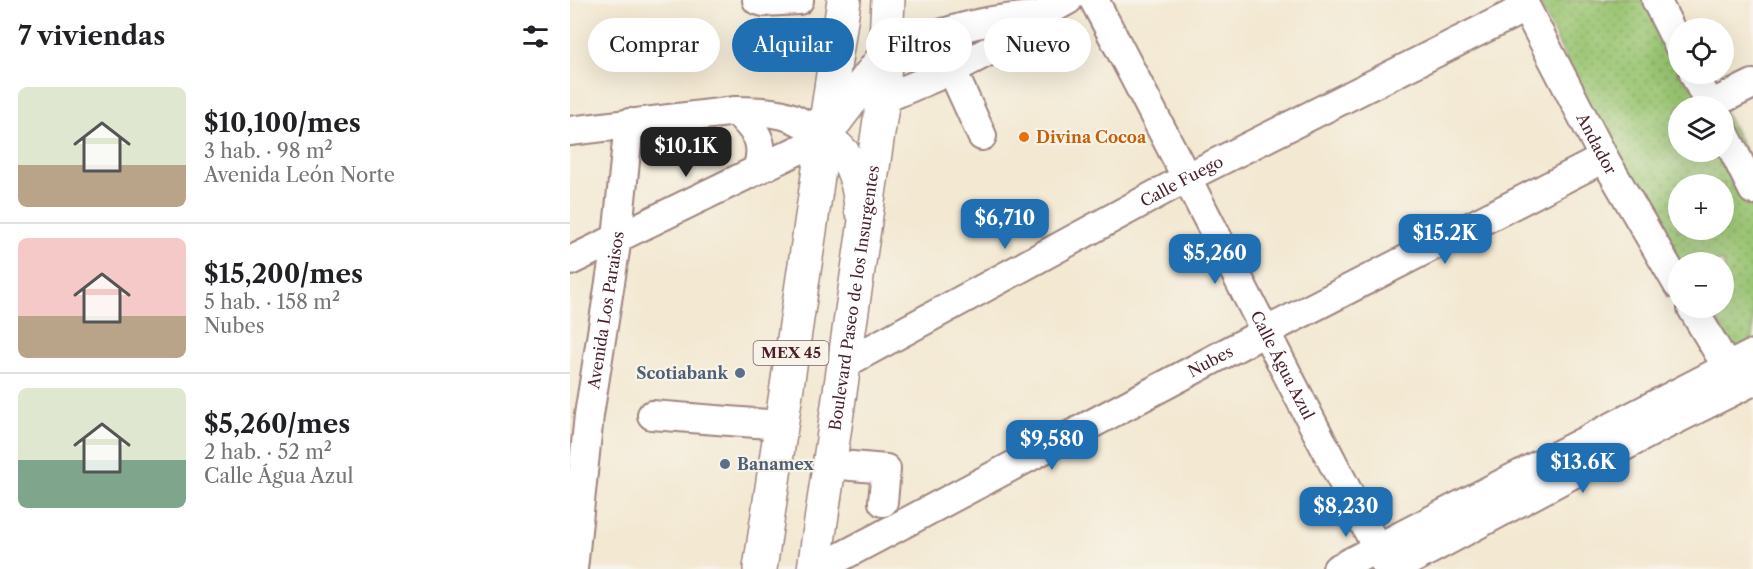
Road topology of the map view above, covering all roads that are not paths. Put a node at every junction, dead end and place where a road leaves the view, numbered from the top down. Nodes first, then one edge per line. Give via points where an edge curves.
1 (757, 0) edge
2 (800, 0) edge
3 (844, 0) edge
4 (1068, 0) edge
5 (1094, 0) edge
6 (1656, 0) edge
7 (1523, 4) edge
8 (1039, 16) junction
9 (972, 24) edge
10 (1668, 24) edge
11 (972, 60) edge
12 (866, 61) edge
13 (885, 72) edge
14 (947, 72) edge
15 (953, 72) edge
16 (1753, 84) edge
17 (1730, 96) edge
18 (883, 99) junction
19 (736, 111) junction
20 (628, 123) junction
21 (570, 131) edge
22 (982, 136) dead end
23 (823, 138) junction
24 (1734, 152) edge
25 (1604, 158) junction
26 (757, 169) junction
27 (1188, 177) junction
28 (1753, 190) edge
29 (617, 238) junction
30 (862, 248) junction
31 (570, 261) edge
32 (1668, 268) edge
33 (1698, 318) edge
34 (1265, 332) junction
35 (1753, 354) edge
36 (844, 364) junction
37 (1727, 367) junction
38 (1753, 381) edge
39 (652, 415) dead end
40 (580, 420) edge
41 (781, 425) junction
42 (829, 464) junction
43 (883, 502) dead end
44 (1386, 562) edge
45 (573, 569) edge
46 (760, 569) edge
47 (816, 569) edge
48 (1337, 569) edge

1 - 2 street
3 - 23 main road, MEX 45
4 - 8 street
5 - 27 street, Calle Água Azul
6 - 10 street
7 - 25 street, Andador
7 - 27 street, Calle Fuego
8 - 9 street
8 - 11 street via 1014,38
12 - 23 main road
13 - 18 main road, Boulevard Paseo de los Insurgentes / MEX 45
14 - 18 street
15 - 22 street
16 - 17 street
18 - 30 main road, Boulevard Paseo de los Insurgentes / MEX 45
19 - 20 street
19 - 23 street via 779,112 802,122
19 - 26 street via 757,135 761,147
20 - 21 street
20 - 29 street, Avenida Los Paraisos
23 - 26 street
23 - 30 main road via 841,150 857,184
23 - 41 main road, MEX 45
24 - 28 street
25 - 32 street, Andador
25 - 34 street, Nubes
26 - 29 street
27 - 34 street, Calle Água Azul
27 - 36 street, Calle Fuego
29 - 31 street
29 - 40 street, Avenida Los Paraisos
30 - 36 main road, Boulevard Paseo de los Insurgentes / MEX 45
33 - 37 street
34 - 44 street, Calle Água Azul
34 - 47 street, Nubes
35 - 37 street
36 - 42 main road, Boulevard Paseo de los Insurgentes / MEX 45
37 - 44 street
38 - 44 street
39 - 41 street
40 - 45 street, Avenida Los Paraisos
41 - 46 main road, MEX 45
42 - 43 street via 886,469
42 - 47 main road, Boulevard Paseo de los Insurgentes / MEX 45
44 - 48 street

